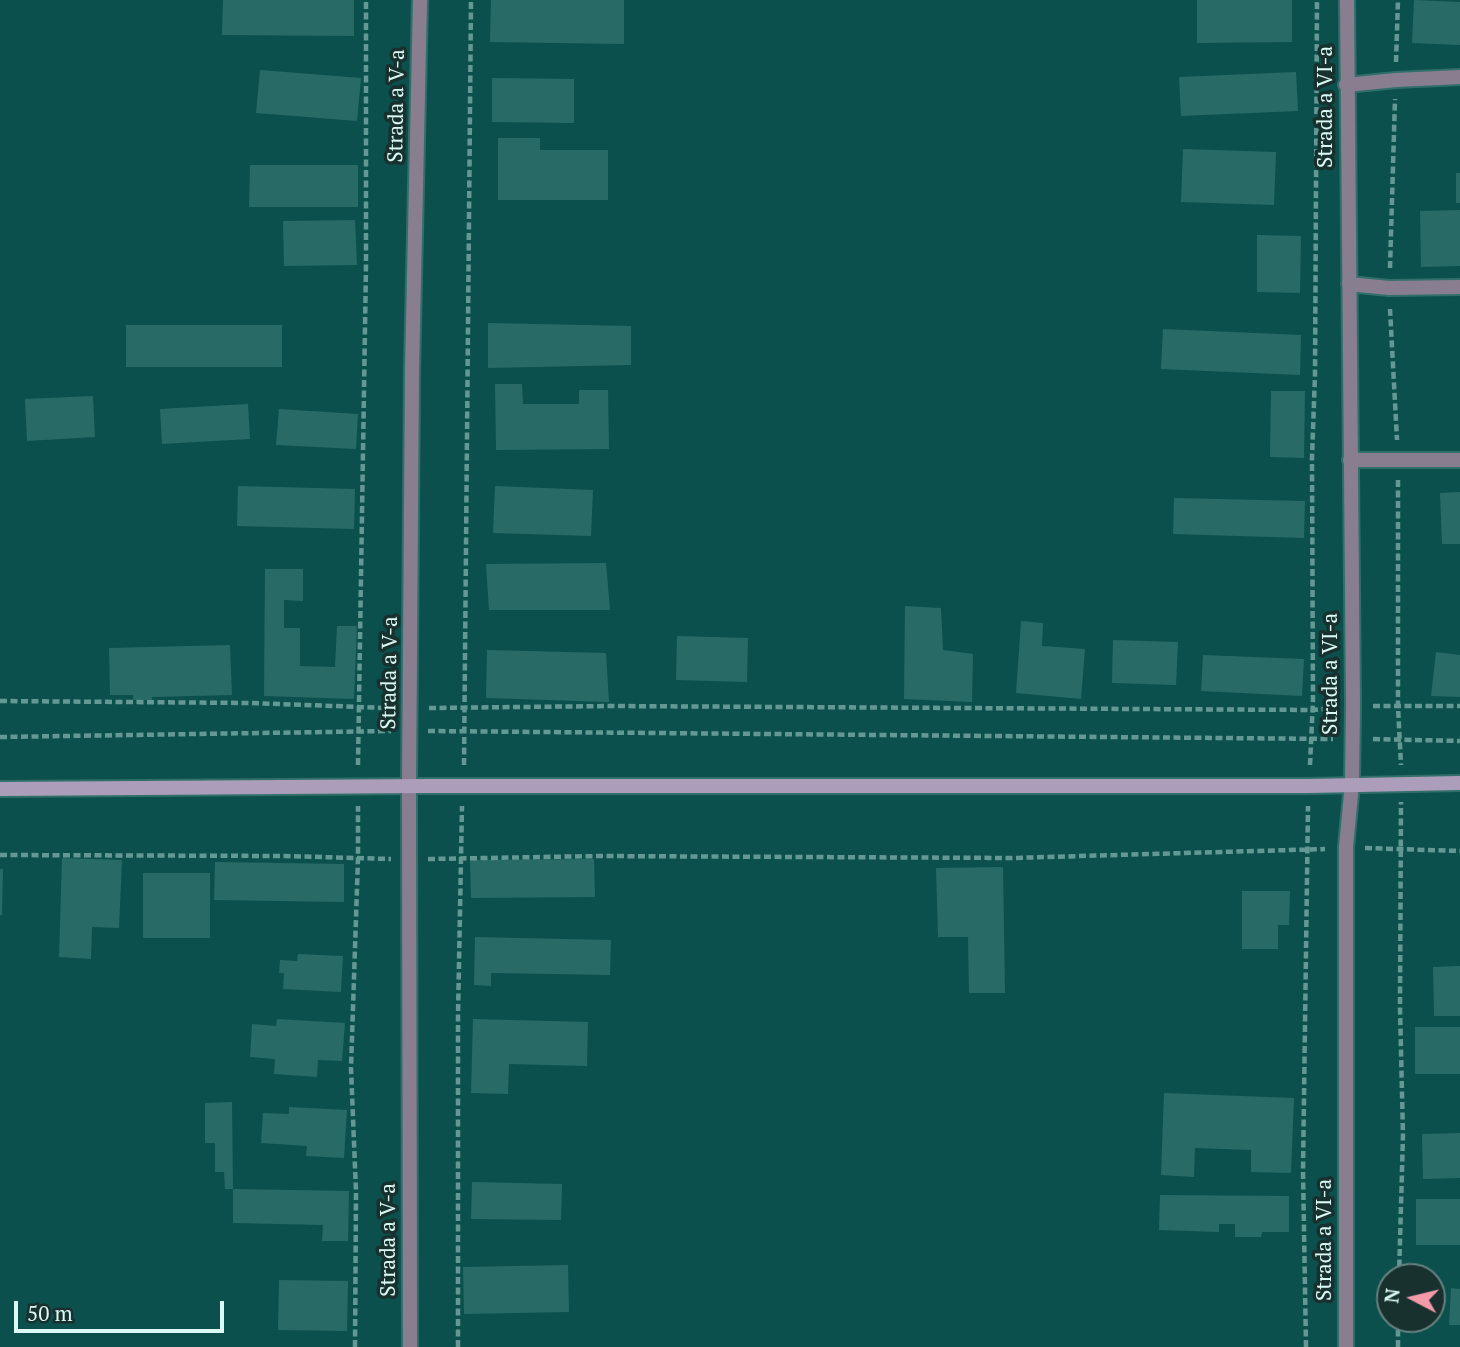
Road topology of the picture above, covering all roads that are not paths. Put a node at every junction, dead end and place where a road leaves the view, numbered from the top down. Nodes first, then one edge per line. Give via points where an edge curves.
1 (420, 0) edge
2 (1346, 0) edge
3 (1460, 78) edge
4 (1346, 85) junction
5 (1349, 284) junction
6 (1460, 287) edge
7 (1350, 460) junction
8 (1460, 460) edge
9 (1460, 783) edge
10 (1352, 784) junction
11 (410, 786) junction
12 (0, 789) edge
13 (410, 1347) edge
14 (1346, 1347) edge

1 - 11 street, Strada a V-a
2 - 4 street, Strada a VI-a
3 - 4 street
4 - 5 street, Strada a VI-a
5 - 6 street
5 - 7 street, Strada a VI-a
7 - 8 street
7 - 10 street, Strada a VI-a
9 - 10 street
10 - 11 street
10 - 14 street, Strada a VI-a via 1346,847
11 - 12 street
11 - 13 street, Strada a V-a

